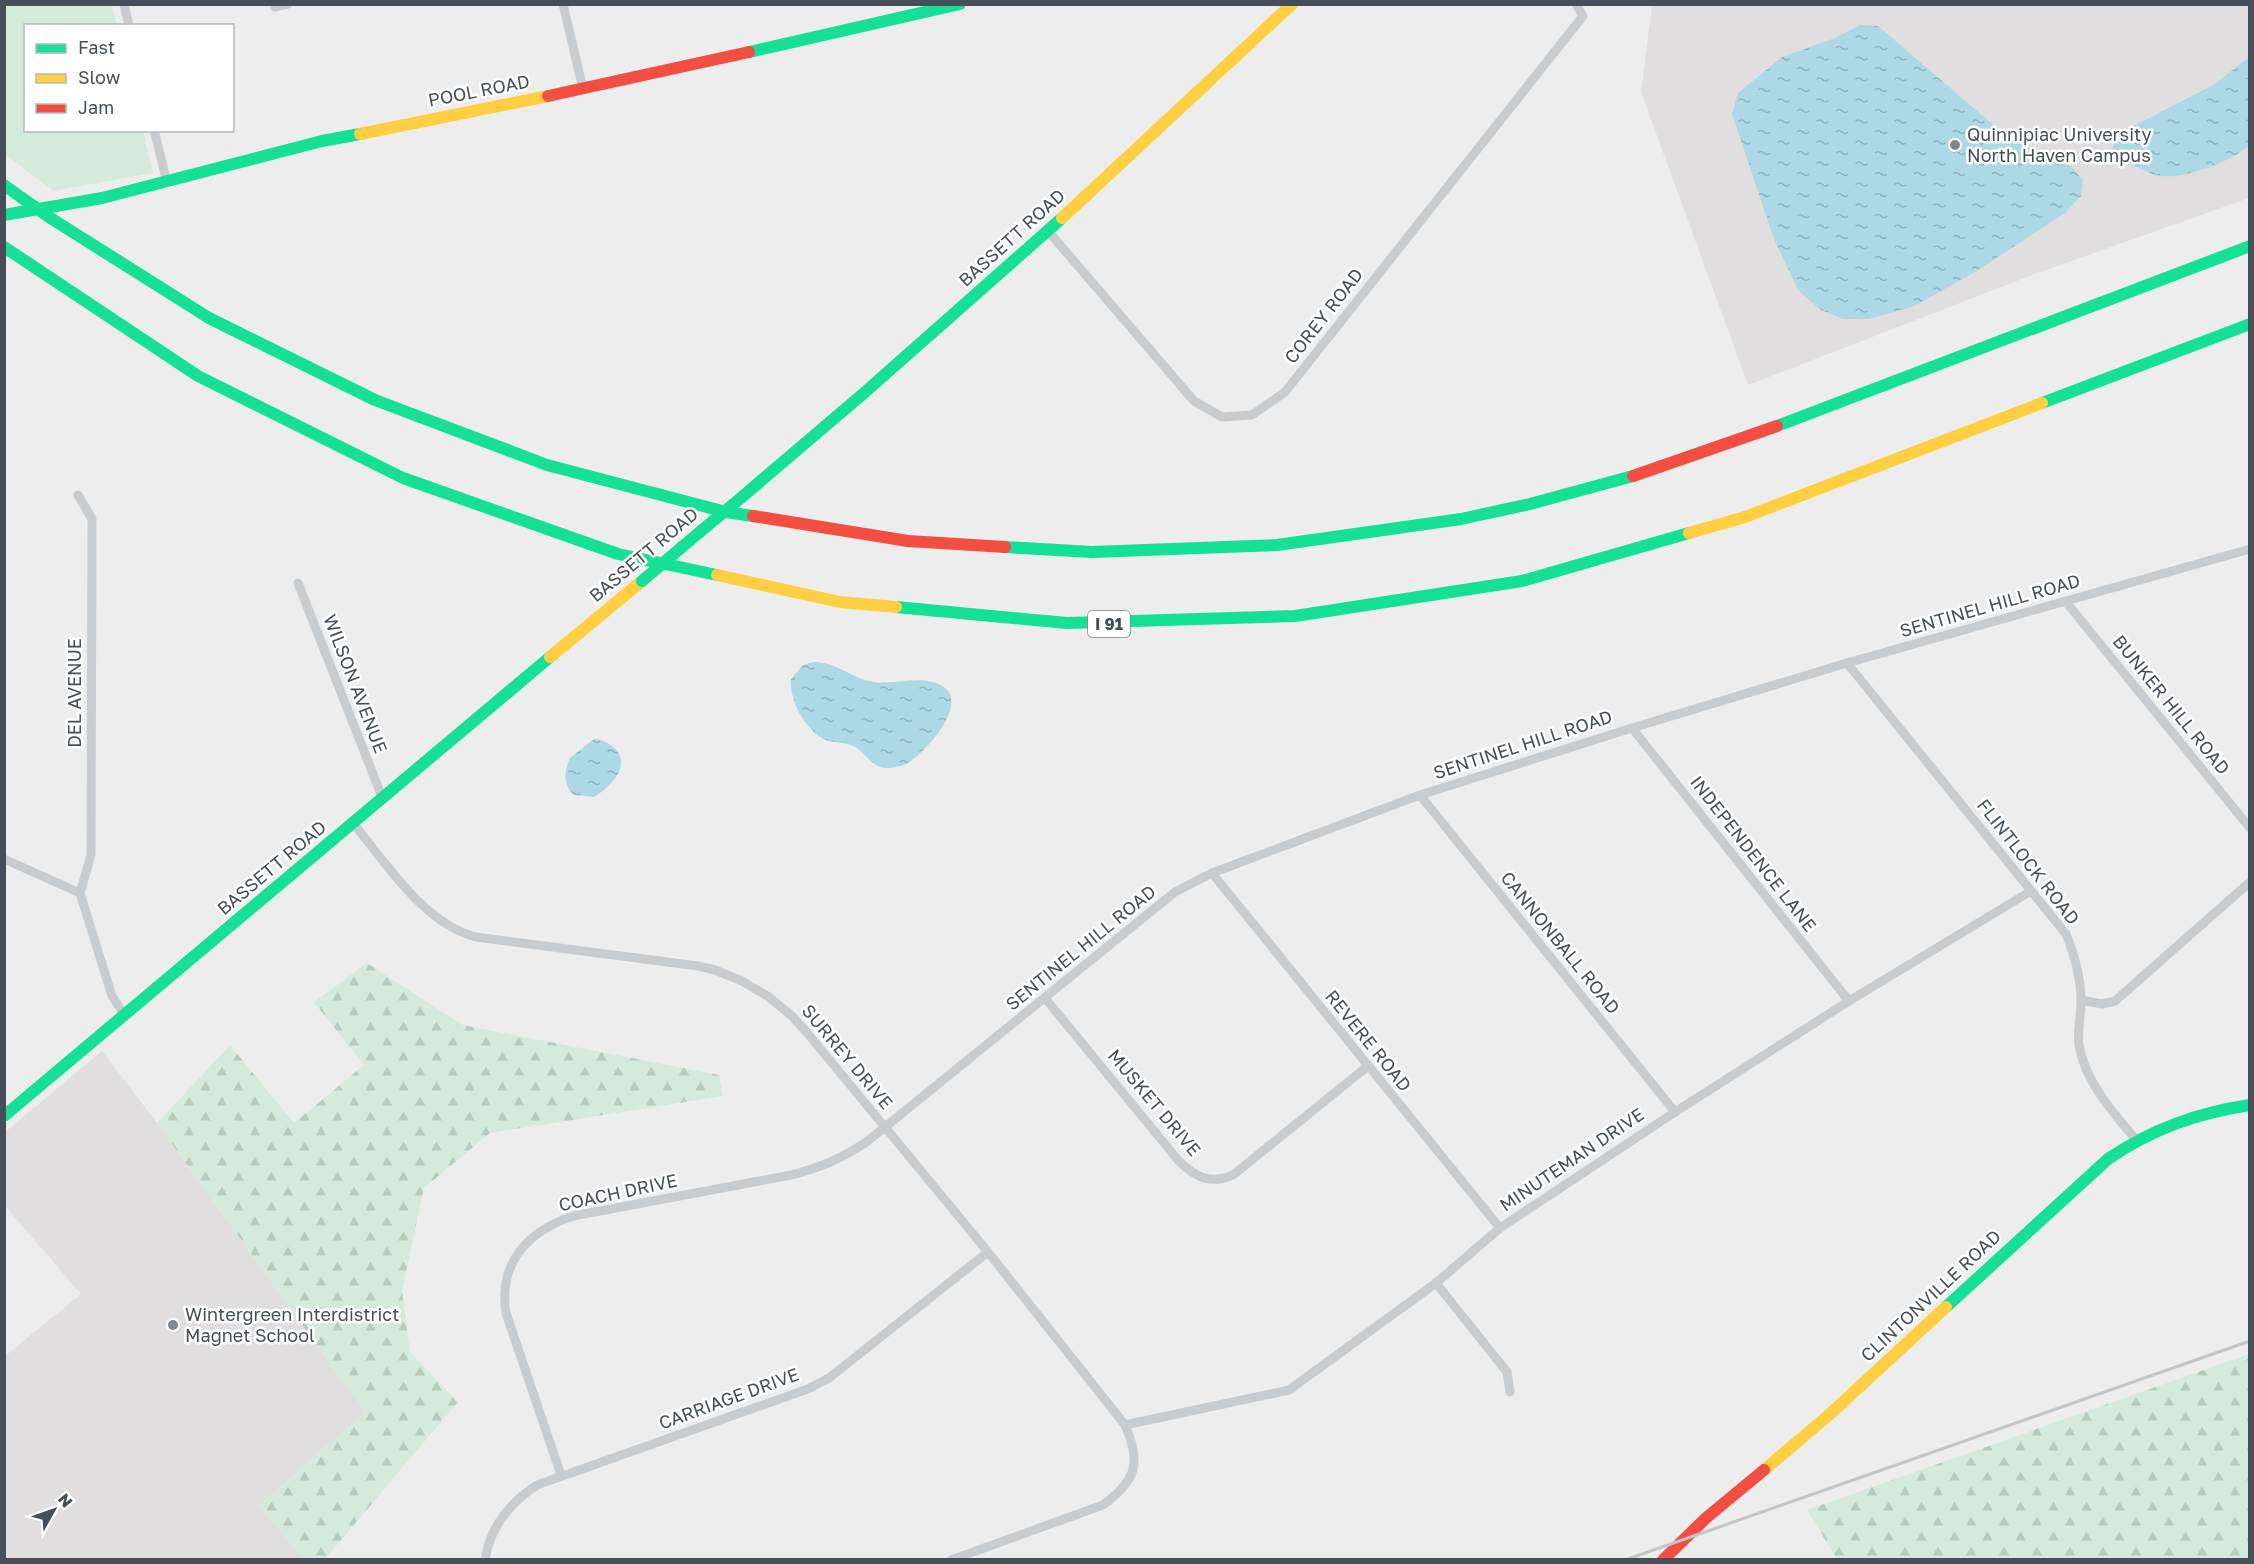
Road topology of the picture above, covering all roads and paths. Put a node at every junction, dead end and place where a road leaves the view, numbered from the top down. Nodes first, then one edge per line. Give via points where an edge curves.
1 (124, 4) edge
2 (288, 4) edge
3 (563, 4) edge
4 (960, 4) edge
5 (1292, 4) edge
6 (1576, 4) edge
7 (274, 6) edge
8 (129, 24) edge
9 (583, 89) junction
10 (154, 132) edge
11 (167, 182) junction
12 (4, 185) edge
13 (4, 215) edge
14 (1048, 231) junction
15 (2250, 246) edge
16 (4, 247) edge
17 (2250, 324) edge
18 (78, 495) dead end
19 (2250, 549) edge
20 (298, 583) dead end
21 (2066, 602) junction
22 (1847, 663) junction
23 (1632, 728) junction
24 (1420, 795) junction
25 (382, 797) junction
26 (353, 823) junction
27 (2250, 828) edge
28 (4, 859) edge
29 (1212, 873) junction
30 (2250, 882) edge
31 (2031, 891) junction
32 (80, 893) junction
33 (1045, 998) junction
34 (2081, 1000) junction
35 (1849, 1001) junction
36 (124, 1014) junction
37 (1368, 1066) junction
38 (2250, 1105) edge
39 (1675, 1112) junction
40 (4, 1116) edge
41 (885, 1127) junction
42 (2136, 1140) junction
43 (1500, 1228) junction
44 (988, 1252) junction
45 (1436, 1283) junction
46 (1510, 1392) dead end
47 (1125, 1425) junction
48 (561, 1475) junction
49 (485, 1560) edge
50 (951, 1560) edge
51 (1663, 1560) edge

1 - 8 street
2 - 7 street
3 - 9 street
4 - 9 main road, POOL ROAD
5 - 14 main road, BASSETT ROAD
6 - 14 street, COREY ROAD via 1583,16 1285,392 1252,415 1222,417 1194,401
9 - 11 main road, POOL ROAD via 322,141
10 - 11 street
11 - 13 main road, POOL ROAD
12 - 15 main road, bridge via 161,290 285,358 406,414 535,461 662,498 801,527 917,543 1077,553 1203,550 1332,539 1458,520 1576,492 1733,443
14 - 25 main road, BASSETT ROAD, bridge via 702,531
16 - 17 main road, I 91 via 110,321 244,402 369,464 489,513 612,553 734,584 892,610 1061,623 1184,623 1317,614 1442,596 1586,565 1745,517
18 - 32 street, DEL AVENUE via 92,519 91,855
19 - 21 street, SENTINEL HILL ROAD
20 - 25 street, WILSON AVENUE
21 - 22 street, SENTINEL HILL ROAD
21 - 27 street, BUNKER HILL ROAD
22 - 23 street, SENTINEL HILL ROAD
22 - 31 street, FLINTLOCK ROAD
23 - 24 street, SENTINEL HILL ROAD
23 - 35 street, INDEPENDENCE LANE
24 - 29 street, SENTINEL HILL ROAD
24 - 39 street, CANNONBALL ROAD
25 - 26 main road, BASSETT ROAD
26 - 36 main road, BASSETT ROAD
26 - 41 street, SURREY DRIVE via 424,908 454,930 476,937 699,966 755,988 793,1017
28 - 32 street
29 - 33 street, SENTINEL HILL ROAD via 1175,892
29 - 37 street, REVERE ROAD
30 - 34 street via 2115,1001 2103,1004
31 - 34 street, FLINTLOCK ROAD via 2066,934 2076,958
31 - 35 street, MINUTEMAN DRIVE
32 - 36 street via 112,996
33 - 37 street, MUSKET DRIVE via 1178,1160 1199,1177 1211,1180 1233,1175
33 - 41 street, SENTINEL HILL ROAD
34 - 42 street, FLINTLOCK ROAD via 2079,1044 2087,1072
35 - 39 street, MINUTEMAN DRIVE
36 - 40 main road, BASSETT ROAD
37 - 43 street, REVERE ROAD
38 - 42 main road, CLINTONVILLE ROAD via 2186,1117
39 - 43 street, MINUTEMAN DRIVE
41 - 44 street, SURREY DRIVE
41 - 48 street, COACH DRIVE via 852,1152 821,1167 573,1216 553,1223 528,1242 507,1277 504,1301
42 - 51 main road, CLINTONVILLE ROAD via 2088,1176 1830,1414 1706,1518
43 - 45 street, MINUTEMAN DRIVE
44 - 47 street, SURREY DRIVE
44 - 48 street, CARRIAGE DRIVE via 829,1378 808,1389
45 - 46 street via 1507,1372
45 - 47 street, MINUTEMAN DRIVE via 1289,1390
47 - 50 street via 1135,1453 1134,1466 1130,1478 1113,1498 1089,1511
48 - 49 street, CARRIAGE DRIVE via 537,1485 511,1506 490,1539

